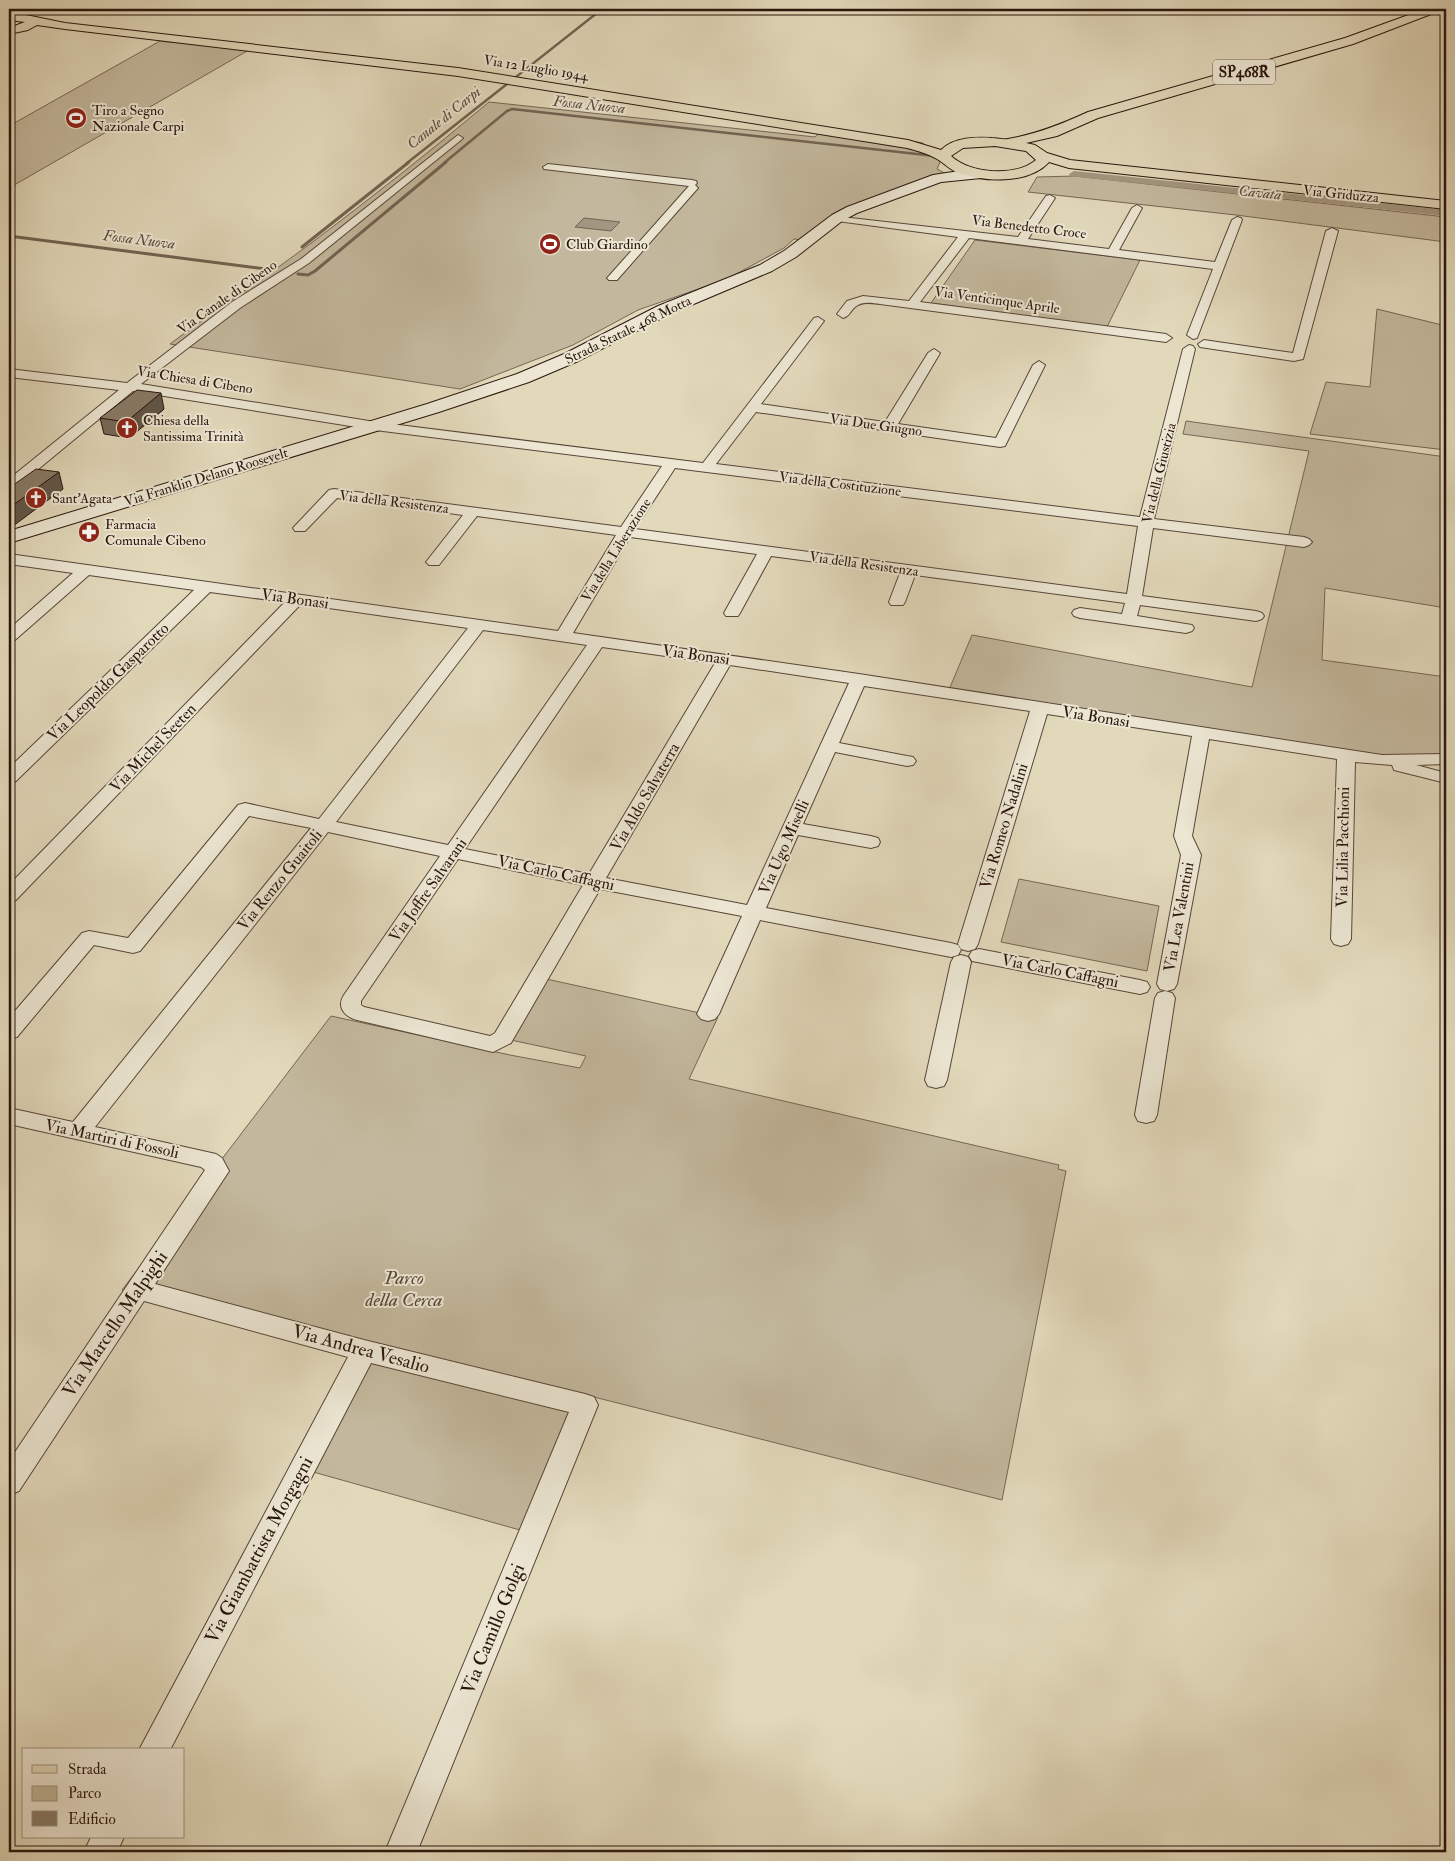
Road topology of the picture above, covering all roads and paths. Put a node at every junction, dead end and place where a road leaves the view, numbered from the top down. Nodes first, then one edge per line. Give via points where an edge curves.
1 (1435, 9) edge
2 (32, 15) edge
3 (9, 17) edge
4 (15, 30) edge
5 (157, 36) junction
6 (1052, 133) junction
7 (458, 138) dead end
8 (1008, 143) junction
9 (908, 144) junction
10 (958, 145) junction
11 (1040, 154) junction
12 (946, 159) junction
13 (1087, 166) junction
14 (548, 168) dead end
15 (1034, 169) junction
16 (986, 174) junction
17 (923, 182) junction
18 (1050, 198) dead end
19 (1446, 205) edge
20 (1137, 208) dead end
21 (837, 218) junction
22 (1237, 220) dead end
23 (1332, 231) dead end
24 (965, 235) junction
25 (1021, 241) junction
26 (1112, 253) junction
27 (1219, 266) junction
28 (613, 278) dead end
29 (912, 305) junction
30 (843, 314) dead end
31 (818, 321) dead end
32 (1182, 338) junction
33 (934, 353) dead end
34 (1039, 365) dead end
35 (9, 372) edge
36 (131, 386) junction
37 (752, 407) junction
38 (375, 426) junction
39 (889, 427) junction
40 (670, 464) junction
41 (706, 468) junction
42 (12, 482) edge
43 (472, 512) junction
44 (1146, 522) junction
45 (300, 528) dead end
46 (625, 532) junction
47 (9, 537) edge
48 (1304, 542) dead end
49 (766, 551) junction
50 (9, 559) edge
51 (434, 562) dead end
52 (909, 570) junction
53 (84, 571) junction
54 (207, 586) junction
55 (296, 599) junction
56 (1134, 599) junction
57 (897, 602) dead end
58 (1080, 613) dead end
59 (732, 614) dead end
60 (1256, 616) dead end
61 (1128, 620) junction
62 (479, 625) junction
63 (1186, 628) dead end
64 (9, 637) edge
65 (562, 637) junction
66 (597, 642) junction
67 (725, 659) junction
68 (859, 679) junction
69 (1040, 708) junction
70 (1201, 733) junction
71 (829, 746) junction
72 (1346, 755) junction
73 (1446, 759) edge
74 (1382, 760) junction
75 (907, 761) dead end
76 (9, 778) edge
77 (1446, 778) edge
78 (323, 826) junction
79 (792, 828) junction
80 (871, 842) dead end
81 (454, 852) junction
82 (596, 882) junction
83 (9, 896) edge
84 (754, 913) junction
85 (1341, 939) dead end
86 (965, 953) junction
87 (1166, 991) junction
88 (708, 1014) dead end
89 (9, 1032) edge
90 (503, 1038) joint
91 (936, 1080) dead end
92 (1146, 1115) dead end
93 (9, 1116) edge
94 (78, 1132) junction
95 (214, 1164) joint
96 (139, 1290) junction
97 (364, 1351) junction
98 (585, 1405) joint
99 (13, 1469) edge
100 (155, 1748) edge
101 (107, 1838) edge
102 (100, 1852) edge
103 (401, 1852) edge

1 - 6 main road, SP468R via 1349,41 1093,115
2 - 3 main road, Via 12 Luglio 1944
2 - 4 main road via 30,25
2 - 5 main road, Via 12 Luglio 1944 via 65,26
4 - 5 main road, Via 12 Luglio 1944
5 - 9 main road, Via 12 Luglio 1944 via 523,82
6 - 8 main road, SP468R
6 - 11 main road, SP468R via 1039,143
7 - 36 street, Via Canale di Cibeno via 305,261 236,305
8 - 10 main road, SP468R
8 - 11 main road, SP468R
9 - 10 main road
9 - 12 main road, Via Griduzza via 931,150
10 - 12 main road via 947,150
11 - 13 main road, Via Griduzza via 1069,164
11 - 15 main road, SP468R via 1043,161
12 - 16 main road, Via Griduzza via 962,169
12 - 17 main road via 941,170
13 - 15 main road, Via Griduzza
13 - 19 main road, Via Griduzza
14 - 28 street via 693,185
15 - 16 main road, Via Griduzza via 1013,174
16 - 17 main road via 952,175
17 - 21 main road, Strada Statale 468 Motta
18 - 25 street
20 - 26 street
21 - 24 street, Via Benedetto Croce
21 - 38 main road, Strada Statale 468 Motta via 766,268 664,310 562,362 482,393
22 - 27 street, Via della Giustizia
23 - 32 street via 1299,356 1204,344 1196,348
24 - 25 street, Via Benedetto Croce
24 - 29 street, Via Venticinque Aprile
25 - 26 street, Via Benedetto Croce
26 - 27 street, Via Benedetto Croce
27 - 32 street, Via della Giustizia
29 - 30 street via 858,300
29 - 32 street, Via Venticinque Aprile
31 - 37 street
32 - 44 street, Via della Giustizia
33 - 39 street
34 - 39 street, Via Due Giugno via 1000,443
35 - 36 street, Via Chiesa di Cibeno
36 - 38 street, Via Chiesa di Cibeno
36 - 42 street, Via Canale di Cibeno
37 - 39 street, Via Due Giugno
37 - 41 street
38 - 40 street, Via della Costituzione
38 - 47 main road, Via Franklin Delano Roosevelt
40 - 41 street, Via della Costituzione
40 - 46 street, Via della Liberazione
41 - 44 street, Via della Costituzione
43 - 45 street, Via della Resistenza via 334,493
43 - 46 street, Via della Resistenza
43 - 51 street, Via della Resistenza
44 - 48 street, Via della Costituzione
44 - 56 street, Via della Giustizia
46 - 49 street, Via della Resistenza
46 - 65 street, Via della Liberazione
49 - 52 street, Via della Resistenza
49 - 59 street
50 - 53 street, Via Bonasi
52 - 56 street, Via della Resistenza
52 - 57 street
53 - 54 street, Via Bonasi
53 - 64 street
54 - 55 street, Via Bonasi
54 - 76 street, Via Leopoldo Gasparotto
55 - 62 street, Via Bonasi
55 - 83 street, Via Michel Seeten
56 - 60 street, Via della Resistenza
56 - 61 street, Via della Giustizia
58 - 61 street
61 - 63 street
62 - 65 street, Via Bonasi
62 - 78 street, Via Renzo Guaitoli
65 - 66 street, Via Bonasi
66 - 67 street, Via Bonasi
66 - 81 street, Via Joffre Salvarani
67 - 68 street, Via Bonasi
67 - 82 street, Via Aldo Salvaterra
68 - 69 street, Via Bonasi
68 - 71 street, Via Ugo Miselli
69 - 70 street, Via Bonasi
69 - 86 street, Via Romeo Nadalini
70 - 72 street, Via Bonasi
70 - 87 street, Via Lea Valentini via 1184,836 1191,855
71 - 75 street
71 - 79 street, Via Ugo Miselli
72 - 74 street, Via Bonasi
72 - 85 street, Via Lilia Pacchioni
73 - 74 street, Via Bonasi
74 - 77 street, Via Bonasi
78 - 81 street, Via Carlo Caffagni
78 - 89 street, Via Carlo Caffagni via 246,809 133,946 89,938
78 - 94 street, Via Renzo Guaitoli
79 - 80 street
79 - 84 street, Via Ugo Miselli
81 - 82 street, Via Carlo Caffagni
81 - 90 street, Via Joffre Salvarani via 351,1000 351,1007 357,1012 493,1044
82 - 84 street, Via Carlo Caffagni
82 - 90 street, Via Aldo Salvaterra
84 - 86 street, Via Carlo Caffagni
84 - 88 street, Via Ugo Miselli
86 - 87 street, Via Carlo Caffagni via 1140,987 1148,980 1158,980
86 - 91 street, Via Romeo Nadalini
87 - 92 street, Via Lea Valentini
93 - 94 street, Via Martiri di Fossoli
94 - 95 street, Via Martiri di Fossoli via 208,1160
95 - 96 street, Via Marcello Malpighi via 215,1176
96 - 97 street, Via Andrea Vesalio
96 - 99 street, Via Marcello Malpighi
97 - 98 street, Via Andrea Vesalio
97 - 100 street, Via Giambattista Morgagni
98 - 103 street, Via Camillo Golgi
101 - 102 street

